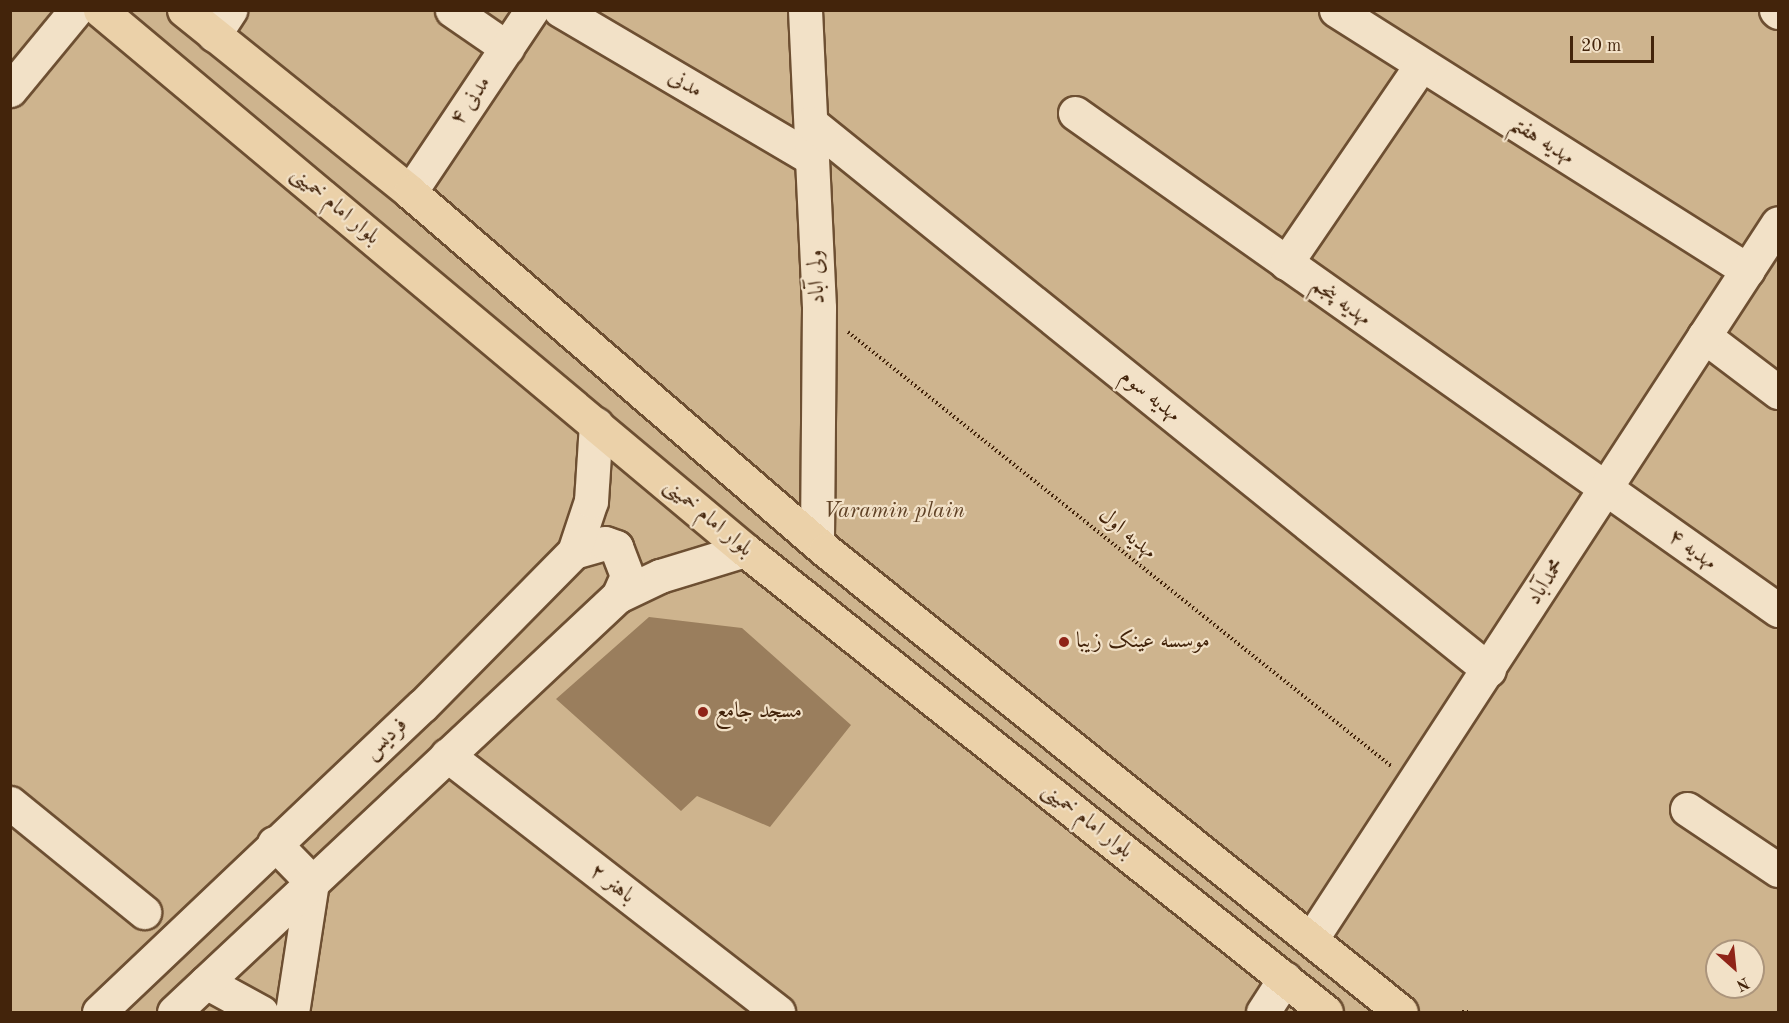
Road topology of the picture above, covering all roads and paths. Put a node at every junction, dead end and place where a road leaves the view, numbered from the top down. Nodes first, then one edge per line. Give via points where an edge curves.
1 (76, 10) edge
2 (100, 10) edge
3 (184, 10) edge
4 (452, 10) edge
5 (532, 10) edge
6 (560, 10) edge
7 (805, 10) edge
8 (1336, 10) edge
9 (222, 23) edge
10 (507, 48) junction
11 (1421, 65) junction
12 (10, 90) edge
13 (1075, 113) dead end
14 (811, 123) junction
15 (811, 158) junction
16 (410, 192) junction
17 (1779, 223) edge
18 (1286, 263) junction
19 (1748, 270) junction
20 (819, 308) junction
21 (1704, 336) junction
22 (1779, 392) edge
23 (596, 424) junction
24 (1606, 490) junction
25 (817, 543) junction
26 (745, 550) junction
27 (574, 552) junction
28 (618, 596) junction
29 (1779, 610) edge
30 (1489, 670) junction
31 (447, 755) junction
32 (1415, 785) junction
33 (10, 803) edge
34 (1687, 809) dead end
35 (274, 843) junction
36 (1779, 870) edge
37 (312, 882) junction
38 (144, 912) dead end
39 (1312, 938) junction
40 (1285, 978) junction
41 (206, 982) junction
42 (99, 1012) edge
43 (174, 1012) edge
44 (261, 1012) edge
45 (292, 1012) edge
46 (778, 1012) edge
47 (1263, 1012) edge
48 (1326, 1012) edge
49 (1401, 1012) edge

1 - 12 street
2 - 23 main road, بلوار امام خمینی
3 - 9 main road
4 - 10 street
5 - 10 street, مدنی ۴
6 - 15 street, مدنی
7 - 14 street, ولی آباد
8 - 11 street, مهدیه هفتم
9 - 16 main road
10 - 16 street, مدنی ۴
11 - 18 street
11 - 19 street, مهدیه هفتم
13 - 18 street, مهدیه پنجم
14 - 15 street, ولی آباد
14 - 30 street, مهدیه سوم
15 - 20 street, ولی آباد
16 - 25 main road
17 - 19 street, محمدآباد
18 - 24 street, مهدیه پنجم
19 - 21 street, محمدآباد
20 - 25 street, ولی آباد
20 - 32 path, مهدیه اول
21 - 22 street
21 - 24 street, محمدآباد
23 - 26 main road, بلوار امام خمینی
23 - 27 street, فردیس via 591,501
24 - 29 street, مهدیه ۴
24 - 30 street, محمدآباد
25 - 39 main road
26 - 28 street via 660,576
26 - 40 main road, بلوار امام خمینی
27 - 28 street via 605,543 616,547 627,576
27 - 35 street, فردیس
28 - 31 street
30 - 32 street, محمدآباد
31 - 37 street
31 - 46 street, باهنر ۲
32 - 39 street, محمدآباد
33 - 38 street
34 - 36 street
35 - 37 street
35 - 42 street, فردیس
37 - 41 street
37 - 45 street
39 - 49 main road
40 - 47 street
40 - 48 main road, بلوار امام خمینی
41 - 43 street
41 - 44 street

